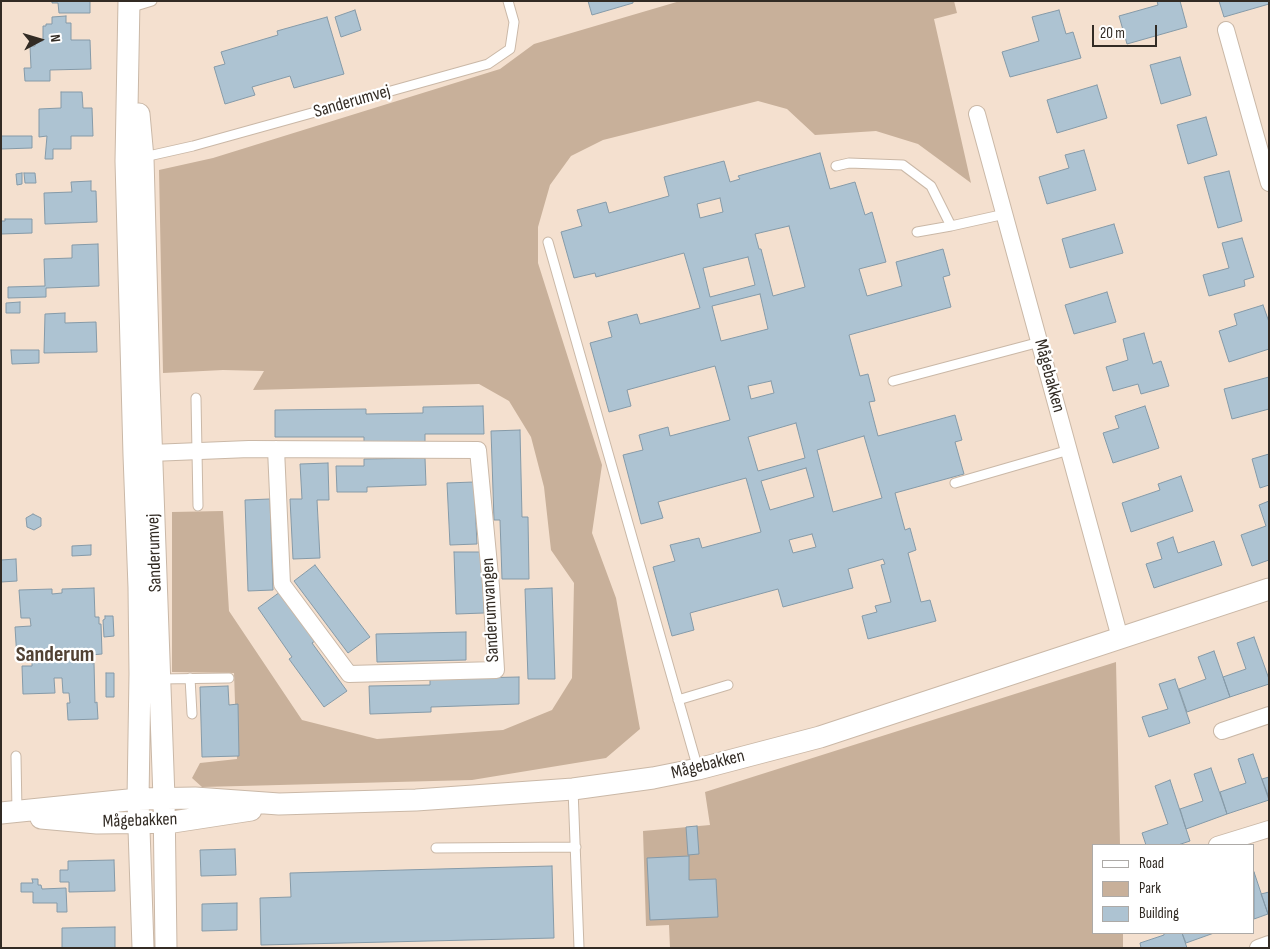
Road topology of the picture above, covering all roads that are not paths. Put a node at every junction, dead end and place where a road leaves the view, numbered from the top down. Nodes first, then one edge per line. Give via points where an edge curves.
1 (152, 1) edge
2 (508, 1) edge
3 (129, 4) edge
4 (1226, 30) dead end
5 (977, 114) dead end
6 (135, 160) junction
7 (836, 166) dead end
8 (1269, 184) edge
9 (1005, 214) junction
10 (951, 226) junction
11 (917, 232) dead end
12 (548, 242) dead end
13 (1040, 342) junction
14 (893, 381) dead end
15 (196, 398) dead end
16 (276, 449) junction
17 (1069, 450) junction
18 (197, 451) junction
19 (151, 453) junction
20 (955, 483) dead end
21 (198, 506) dead end
22 (1269, 589) edge
23 (1120, 638) junction
24 (190, 678) junction
25 (229, 678) dead end
26 (160, 679) junction
27 (728, 686) dead end
28 (678, 700) junction
29 (192, 714) dead end
30 (1269, 715) edge
31 (1222, 731) dead end
32 (16, 756) dead end
33 (698, 769) junction
34 (573, 789) junction
35 (164, 798) junction
36 (138, 799) junction
37 (278, 804) junction
38 (6, 813) edge
39 (164, 822) junction
40 (139, 823) junction
41 (1269, 829) edge
42 (1220, 844) edge
43 (576, 847) junction
44 (436, 848) dead end
45 (1269, 944) edge
46 (143, 948) edge
47 (166, 948) edge
48 (579, 948) edge
49 (1258, 948) edge

1 - 3 lane, Sanderumvej
2 - 6 lane, Sanderumvej via 514,22 510,49 488,64
3 - 6 street, Sanderumvej
4 - 8 street
5 - 9 street, Mågebakken
6 - 19 street, Sanderumvej
6 - 36 street, Sanderumvej via 134,454 140,587
7 - 10 lane via 849,163 903,165 931,186
9 - 10 lane
9 - 13 street, Mågebakken
10 - 11 lane
12 - 28 lane
13 - 14 lane
13 - 17 street, Mågebakken
15 - 18 lane
16 - 16 street, Sanderumvangen via 282,584 350,674 496,670 478,450
16 - 18 street, Sanderumvangen
17 - 20 lane
17 - 23 street, Mågebakken
18 - 19 street, Sanderumvangen
18 - 21 lane
19 - 26 street, Sanderumvej
22 - 23 street, Mågebakken
23 - 33 street, Mågebakken via 820,737
24 - 25 lane
24 - 26 lane
24 - 29 lane
26 - 35 street, Sanderumvej
27 - 28 lane
28 - 33 lane
30 - 31 street
32 - 38 lane
33 - 34 street, Mågebakken
34 - 37 street, Mågebakken via 416,800
34 - 43 lane
35 - 36 street, Mågebakken
35 - 37 street, Mågebakken
35 - 39 street, Sanderumvej
36 - 38 street, Mågebakken
36 - 40 street, Sanderumvej
37 - 39 street, Mågebakken
38 - 40 street, Mågebakken via 97,823
39 - 40 street, Mågebakken
39 - 47 street, Sanderumvej
40 - 46 street, Sanderumvej
41 - 42 street
43 - 44 lane
43 - 48 lane
45 - 49 street

